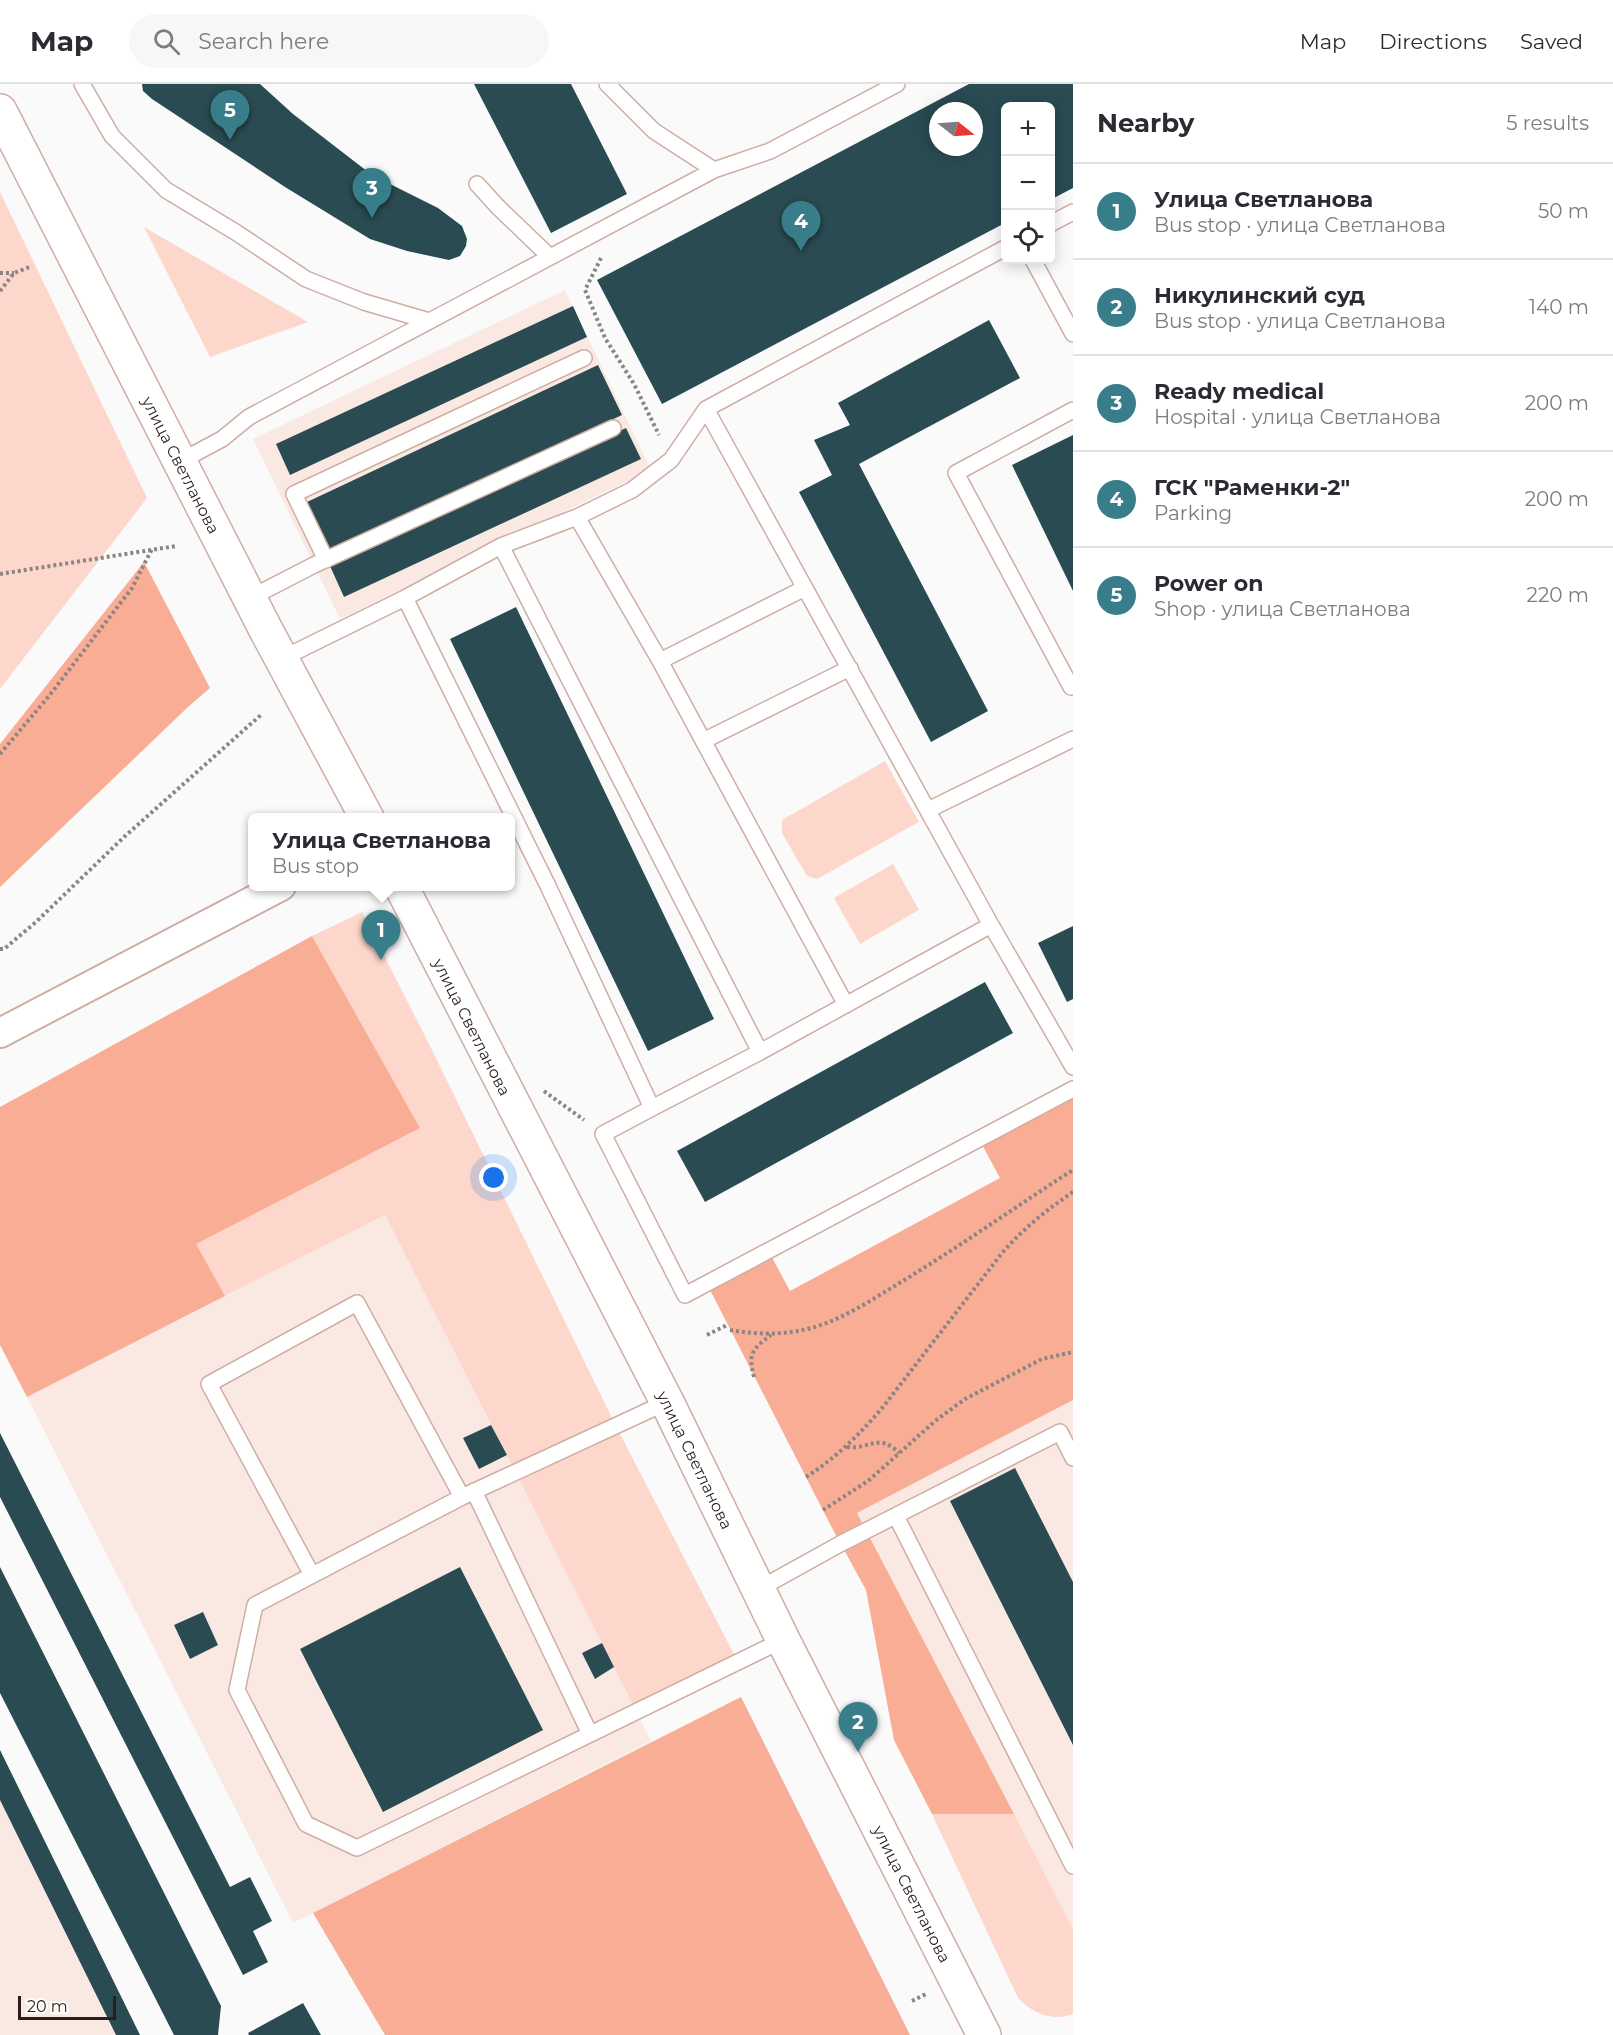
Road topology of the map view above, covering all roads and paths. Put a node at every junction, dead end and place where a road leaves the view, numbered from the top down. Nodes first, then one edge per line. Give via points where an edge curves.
1 (82, 84) edge
2 (607, 84) edge
3 (897, 84) edge
4 (0, 111) edge
5 (714, 170) junction
6 (477, 184) dead end
7 (1073, 212) edge
8 (1055, 221) edge
9 (606, 249) dead end
10 (1001, 250) edge
11 (550, 257) junction
12 (1035, 264) edge
13 (32, 266) dead end
14 (0, 273) edge
15 (14, 273) junction
16 (0, 291) edge
17 (429, 321) junction
18 (1073, 334) edge
19 (584, 358) dead end
20 (706, 409) junction
21 (1073, 410) edge
22 (613, 428) dead end
23 (671, 460) junction
24 (179, 462) junction
25 (577, 518) junction
26 (176, 546) dead end
27 (501, 546) junction
28 (152, 549) junction
29 (326, 560) junction
30 (0, 574) edge
31 (805, 588) junction
32 (250, 598) junction
33 (405, 598) junction
34 (281, 659) junction
35 (660, 661) junction
36 (850, 668) junction
37 (1072, 687) edge
38 (262, 714) dead end
39 (1073, 739) edge
40 (703, 741) junction
41 (0, 754) edge
42 (928, 810) junction
43 (364, 813) edge
44 (512, 813) edge
45 (515, 820) edge
46 (271, 891) edge
47 (404, 891) edge
48 (992, 925) junction
49 (0, 949) edge
50 (846, 1005) junction
51 (0, 1033) edge
52 (760, 1052) junction
53 (1073, 1067) edge
54 (1073, 1089) edge
55 (544, 1090) dead end
56 (652, 1108) junction
57 (603, 1134) junction
58 (1073, 1170) edge
59 (1073, 1192) edge
60 (727, 1325) dead end
61 (730, 1330) dead end
62 (707, 1335) dead end
63 (772, 1335) junction
64 (1073, 1352) edge
65 (754, 1377) dead end
66 (667, 1402) junction
67 (846, 1447) junction
68 (899, 1453) junction
69 (1073, 1458) edge
70 (806, 1477) dead end
71 (468, 1494) junction
72 (823, 1510) dead end
73 (896, 1516) junction
74 (312, 1575) junction
75 (759, 1589) junction
76 (783, 1640) junction
77 (590, 1734) junction
78 (1073, 1866) edge
79 (984, 2035) edge

1 - 17 lane via 112,136 166,190 306,279 364,302
2 - 5 lane via 654,131
3 - 5 lane via 770,151
4 - 24 street, улица Светланова
5 - 11 lane
6 - 11 lane
7 - 8 lane
9 - 23 path via 585,290 605,338 634,384
10 - 20 lane
11 - 17 lane
12 - 18 lane
13 - 15 path
14 - 15 path
15 - 16 path
17 - 24 lane via 249,417 222,439
19 - 29 lane via 294,494
20 - 23 lane
20 - 31 lane
21 - 37 lane via 956,473
22 - 29 lane
23 - 25 lane via 632,490
24 - 32 street, улица Светланова
25 - 27 lane
25 - 35 lane
26 - 28 path
27 - 33 lane
27 - 52 lane
28 - 30 path
28 - 41 path via 132,588
29 - 32 lane
31 - 35 lane
31 - 36 lane
32 - 34 street, улица Светланова
33 - 34 lane
33 - 44 lane
34 - 43 street, улица Светланова
35 - 40 lane
36 - 40 lane
36 - 42 lane
38 - 49 path via 36,922
39 - 42 lane
40 - 50 lane
42 - 48 lane
45 - 56 lane
46 - 51 street
47 - 66 street, улица Светланова
48 - 50 lane
48 - 53 lane
50 - 52 lane
52 - 56 lane
54 - 57 lane via 686,1295
55 - 57 path
56 - 57 lane
58 - 63 path via 955,1250 884,1292 829,1322
59 - 67 path via 1022,1230 883,1407
60 - 62 path
61 - 63 path
63 - 65 path via 753,1351
64 - 68 path via 1042,1359 965,1399
66 - 71 lane
66 - 75 street, улица Светланова
67 - 68 path via 882,1442
67 - 70 path
68 - 72 path via 868,1481
69 - 73 lane via 1060,1432
71 - 74 lane
71 - 74 lane via 357,1303 209,1384
71 - 77 lane
73 - 75 lane
73 - 78 lane
74 - 77 lane via 255,1605 237,1690 306,1824 357,1848
75 - 76 street, улица Светланова
76 - 77 lane
76 - 79 street, улица Светланова

